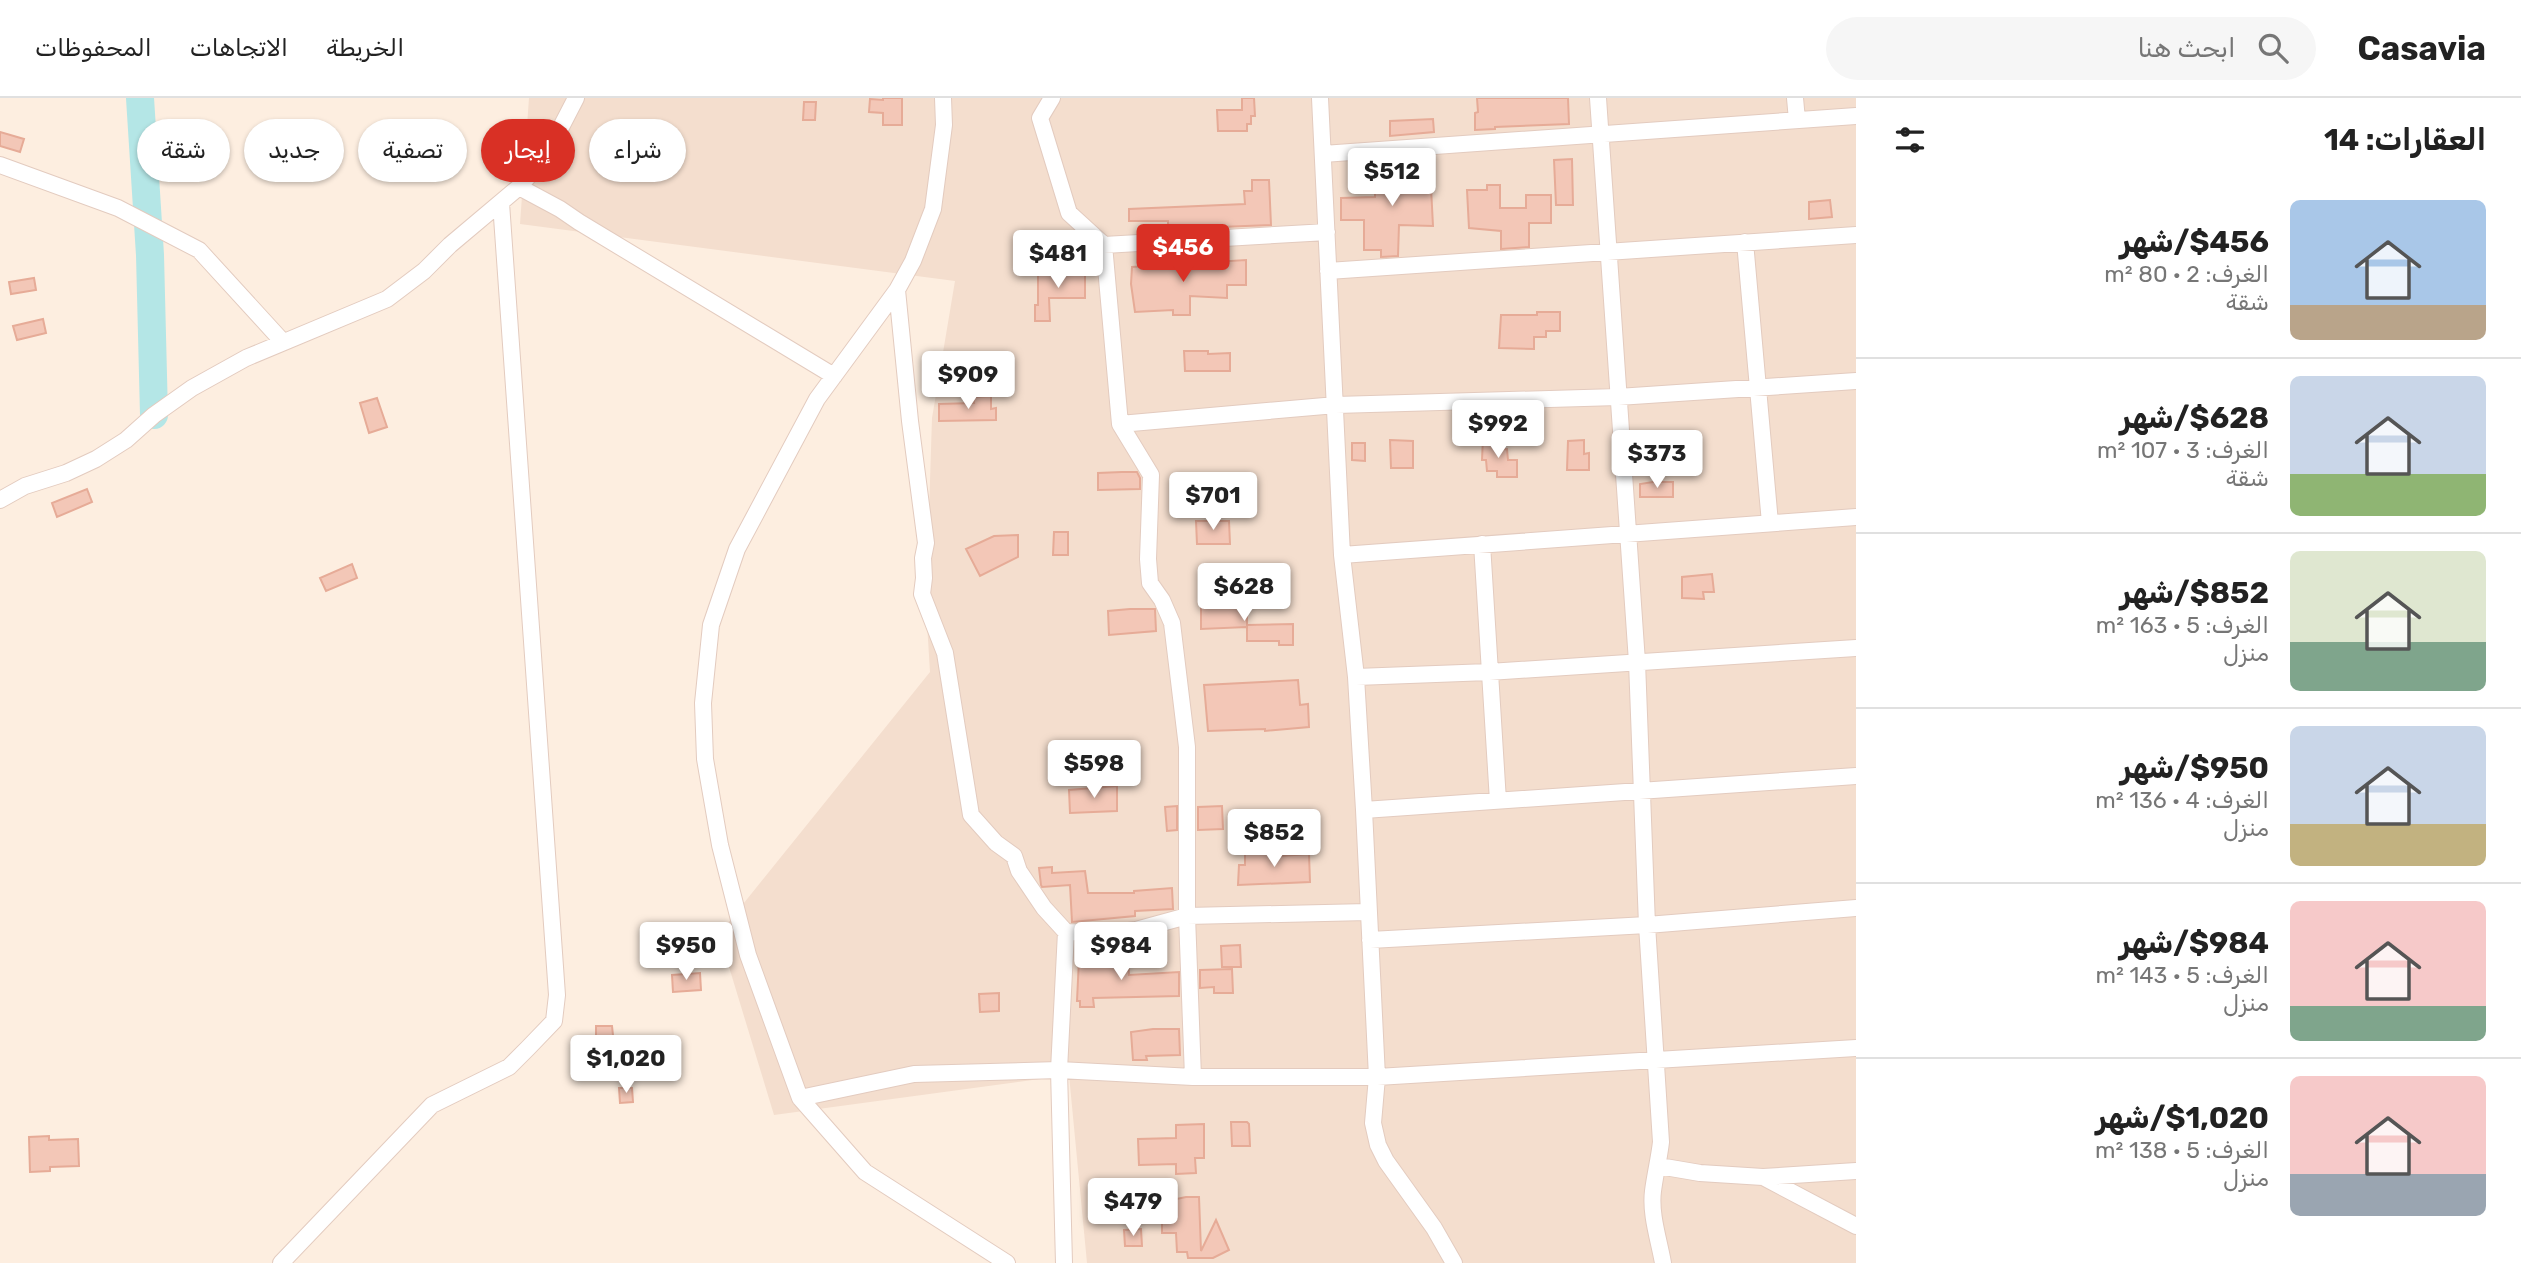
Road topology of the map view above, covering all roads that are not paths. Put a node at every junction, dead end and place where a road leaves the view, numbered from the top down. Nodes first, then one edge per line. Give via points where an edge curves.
1 (576, 98) edge
2 (943, 98) edge
3 (1052, 98) edge
4 (1320, 98) edge
5 (1598, 98) edge
6 (1795, 98) edge
7 (1856, 116) edge
8 (1797, 120) junction
9 (1600, 134) junction
10 (1323, 154) junction
11 (0, 165) edge
12 (519, 187) junction
13 (501, 203) junction
14 (1326, 232) junction
15 (1856, 235) edge
16 (1745, 242) junction
17 (1104, 245) junction
18 (1608, 251) junction
19 (1328, 271) junction
20 (897, 290) junction
21 (284, 342) junction
22 (834, 376) junction
23 (1856, 381) edge
24 (1760, 388) junction
25 (1618, 397) junction
26 (1336, 405) junction
27 (1120, 424) junction
28 (0, 500) edge
29 (1856, 517) edge
30 (1770, 523) junction
31 (1628, 532) junction
32 (1482, 544) junction
33 (1342, 555) junction
34 (1856, 648) edge
35 (1637, 662) junction
36 (1489, 672) junction
37 (1356, 677) junction
38 (1856, 776) edge
39 (1642, 792) junction
40 (1498, 801) junction
41 (1364, 810) junction
42 (1856, 908) edge
43 (1368, 912) junction
44 (1187, 916) junction
45 (1647, 925) junction
46 (1066, 932) junction
47 (1370, 940) junction
48 (1856, 1048) edge
49 (1656, 1060) junction
50 (1059, 1070) junction
51 (1193, 1077) junction
52 (1377, 1077) junction
53 (800, 1098) junction
54 (1659, 1166) junction
55 (1856, 1171) edge
56 (1762, 1177) junction
57 (1856, 1226) edge
58 (281, 1263) edge
59 (1007, 1263) edge
60 (1064, 1263) edge
61 (1454, 1263) edge
62 (1663, 1263) edge

1 - 12 street via 546,156
2 - 20 street via 933,209
3 - 17 street via 1040,118 1069,213
4 - 10 street
5 - 9 street
6 - 8 street
7 - 8 street
8 - 9 street
9 - 10 street
9 - 18 street
10 - 14 street
11 - 21 street via 118,208 200,250
12 - 13 street
12 - 22 street
13 - 21 street via 387,299
13 - 58 street via 557,995 554,1021 509,1067 432,1105
14 - 17 street
14 - 19 street
15 - 16 street
16 - 18 street
16 - 24 street
17 - 27 street
18 - 19 street
18 - 25 street
19 - 26 street
20 - 22 street
20 - 46 street via 926,543 922,594 944,653 971,815 996,844 1014,856 1019,872
21 - 28 street via 192,388 96,459
22 - 53 street via 817,399 737,549 711,625 703,703 705,759 723,858 748,955
23 - 24 street
24 - 25 street
24 - 30 street
25 - 26 street
25 - 31 street
26 - 27 street
26 - 33 street
27 - 44 street via 1151,475 1150,583 1172,623 1176,646 1187,747
29 - 30 street
30 - 31 street
31 - 32 street
31 - 35 street
32 - 33 street
32 - 36 street
33 - 37 street
34 - 35 street
35 - 36 street
35 - 39 street
36 - 37 street
36 - 40 street
37 - 41 street
38 - 39 street
39 - 40 street
39 - 45 street
40 - 41 street
41 - 43 street
42 - 45 street
43 - 44 street
43 - 47 street
44 - 46 street via 1114,933
44 - 51 street
45 - 47 street
45 - 49 street
46 - 50 street
47 - 52 street
48 - 49 street
49 - 52 street
49 - 54 street
50 - 51 street
50 - 53 street via 914,1074
50 - 60 street
51 - 52 street
52 - 61 street via 1373,1123 1378,1145
53 - 59 street via 865,1172
54 - 56 street
54 - 62 street via 1653,1192
55 - 56 street
56 - 57 street

